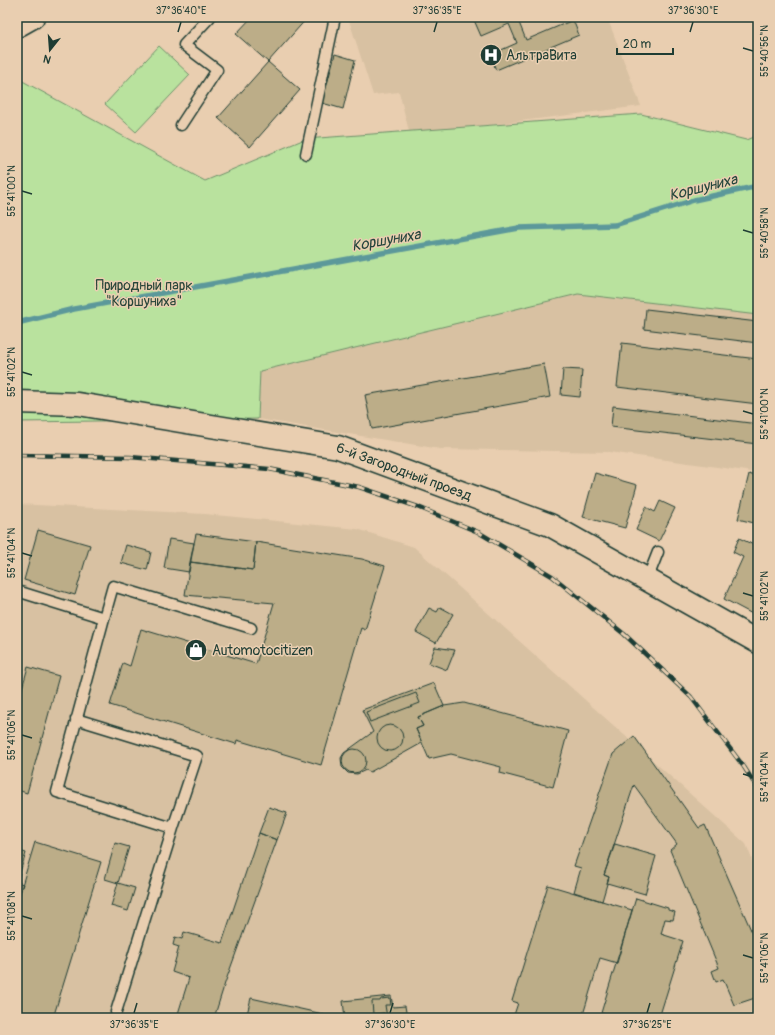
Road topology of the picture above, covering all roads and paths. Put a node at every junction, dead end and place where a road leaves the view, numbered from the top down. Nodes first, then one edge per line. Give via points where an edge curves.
1 (33, 17) edge
2 (210, 17) edge
3 (336, 17) edge
4 (17, 26) edge
5 (181, 124) dead end
6 (306, 154) dead end
7 (17, 402) edge
8 (658, 552) dead end
9 (647, 580) junction
10 (17, 591) edge
11 (104, 618) junction
12 (251, 628) dead end
13 (758, 642) edge
14 (76, 719) junction
15 (173, 828) junction
16 (116, 1012) dead end

1 - 4 street
2 - 5 lane via 184,45 217,70
3 - 6 lane
7 - 9 street, 6-й Загородный проезд via 78,404 338,447 550,525
8 - 9 lane
9 - 13 street, 6-й Загородный проезд
10 - 11 lane
11 - 12 lane via 113,586
11 - 14 lane
14 - 15 lane via 57,792
14 - 15 lane via 197,756
15 - 16 lane

